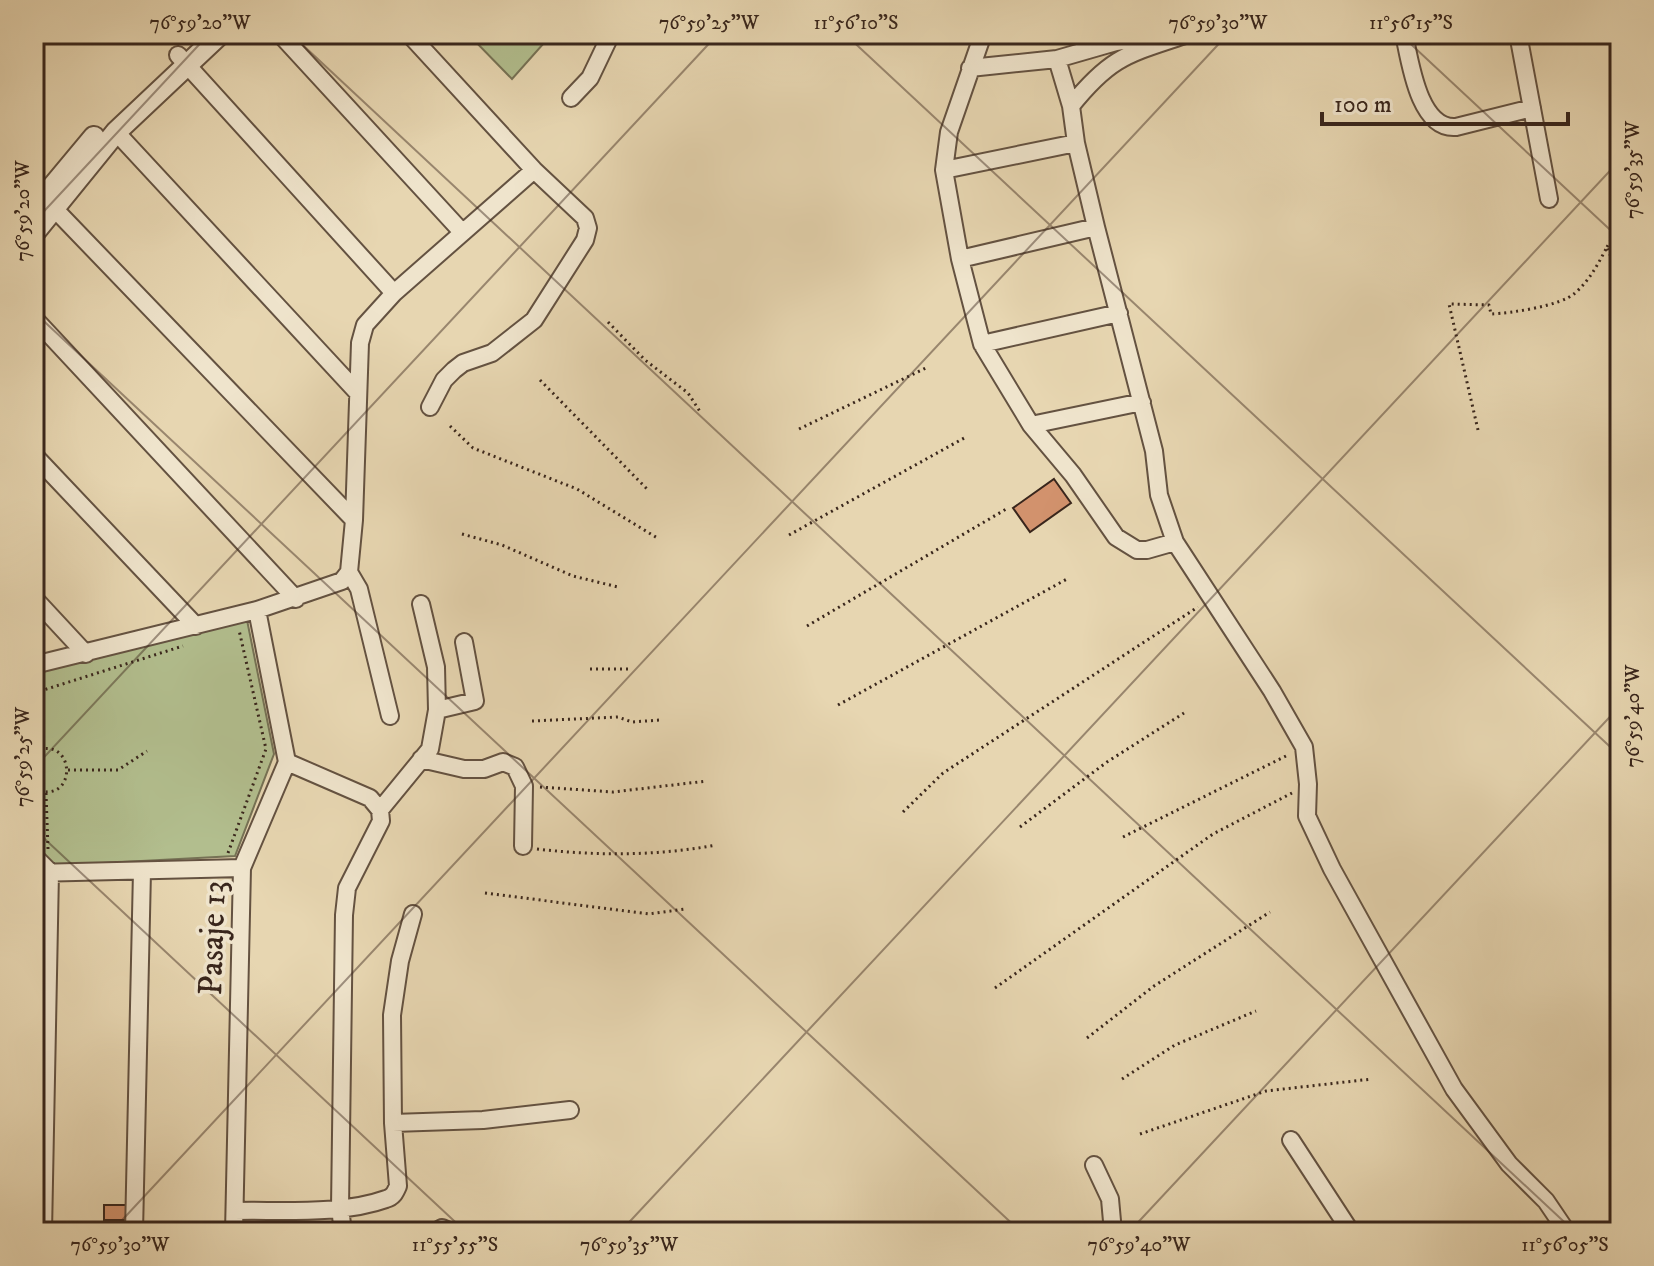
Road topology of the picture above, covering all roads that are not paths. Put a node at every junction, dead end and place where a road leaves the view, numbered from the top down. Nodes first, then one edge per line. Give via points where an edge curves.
1 (200, 34) edge
2 (220, 34) edge
3 (280, 34) edge
4 (409, 34) edge
5 (611, 34) edge
6 (983, 34) edge
7 (1164, 34) edge
8 (1188, 34) edge
9 (1404, 34) edge
10 (1518, 34) edge
11 (1057, 59) junction
12 (182, 60) junction
13 (970, 68) junction
14 (571, 98) dead end
15 (1071, 106) junction
16 (1532, 108) junction
17 (116, 132) junction
18 (1076, 143) junction
19 (534, 170) junction
20 (944, 170) junction
21 (1549, 199) dead end
22 (44, 205) edge
23 (1096, 227) junction
24 (462, 232) junction
25 (34, 233) edge
26 (960, 259) junction
27 (394, 293) junction
28 (1119, 313) junction
29 (34, 318) edge
30 (982, 344) junction
31 (358, 393) junction
32 (1142, 402) junction
33 (430, 407) dead end
34 (1031, 425) junction
35 (34, 455) edge
36 (354, 520) junction
37 (1175, 542) junction
38 (349, 572) junction
39 (34, 598) edge
40 (296, 599) junction
41 (421, 604) dead end
42 (257, 610) junction
43 (196, 634) junction
44 (464, 642) dead end
45 (86, 654) junction
46 (34, 665) edge
47 (437, 710) junction
48 (390, 716) dead end
49 (421, 759) junction
50 (287, 762) junction
51 (380, 810) junction
52 (523, 846) road end
53 (42, 865) edge
54 (242, 868) junction
55 (142, 871) junction
56 (413, 914) dead end
57 (570, 1110) dead end
58 (393, 1123) junction
59 (1291, 1140) dead end
60 (1094, 1165) dead end
61 (340, 1208) junction
62 (235, 1211) junction
63 (43, 1232) edge
64 (134, 1232) edge
65 (234, 1232) edge
66 (343, 1232) edge
67 (435, 1232) edge
68 (451, 1232) edge
69 (1113, 1232) edge
70 (1351, 1232) edge
71 (1567, 1232) edge

1 - 12 street
2 - 12 street
3 - 24 street
4 - 19 street
5 - 14 street via 590,78
6 - 13 street
7 - 11 street
8 - 15 street via 1130,52 1093,78
9 - 16 street via 1414,81 1436,123 1456,127
10 - 16 street
11 - 13 street
11 - 15 street
12 - 17 street
12 - 22 street via 107,122
12 - 27 street
13 - 20 street via 949,132
15 - 18 street
16 - 21 street
17 - 22 street
17 - 31 street
18 - 20 street
18 - 23 street
19 - 24 street
19 - 33 street via 585,218 585,240 534,320 499,349 454,370
20 - 26 street
22 - 25 street
22 - 36 street
23 - 26 street
23 - 28 street
24 - 27 street
26 - 30 street
27 - 31 street via 365,325
28 - 30 street
28 - 32 street
29 - 40 street
30 - 34 street
31 - 36 street
32 - 34 street
32 - 37 street via 1159,495
34 - 37 street via 1116,537 1137,550
35 - 43 street
36 - 38 street
37 - 71 street via 1304,747 1307,816 1454,1089
38 - 40 street via 342,581
38 - 48 street via 359,589
39 - 45 street
40 - 42 street
41 - 47 street via 436,667
42 - 43 street
42 - 50 street
43 - 45 street
44 - 47 street via 475,701
45 - 46 street
47 - 49 street via 430,749
49 - 51 street
49 - 52 street via 464,769 497,763 515,767 524,786
50 - 51 street via 370,798
50 - 54 street, Pasaje 13
51 - 61 street via 381,821 347,888 344,915
53 - 55 street
53 - 63 street
54 - 55 street
54 - 62 street, Pasaje 13
55 - 64 street
56 - 58 street via 392,1015
57 - 58 street
58 - 61 street via 395,1194
59 - 70 street
60 - 69 street via 1110,1199
61 - 62 street
61 - 66 street
62 - 65 street, Pasaje 13
67 - 68 street

